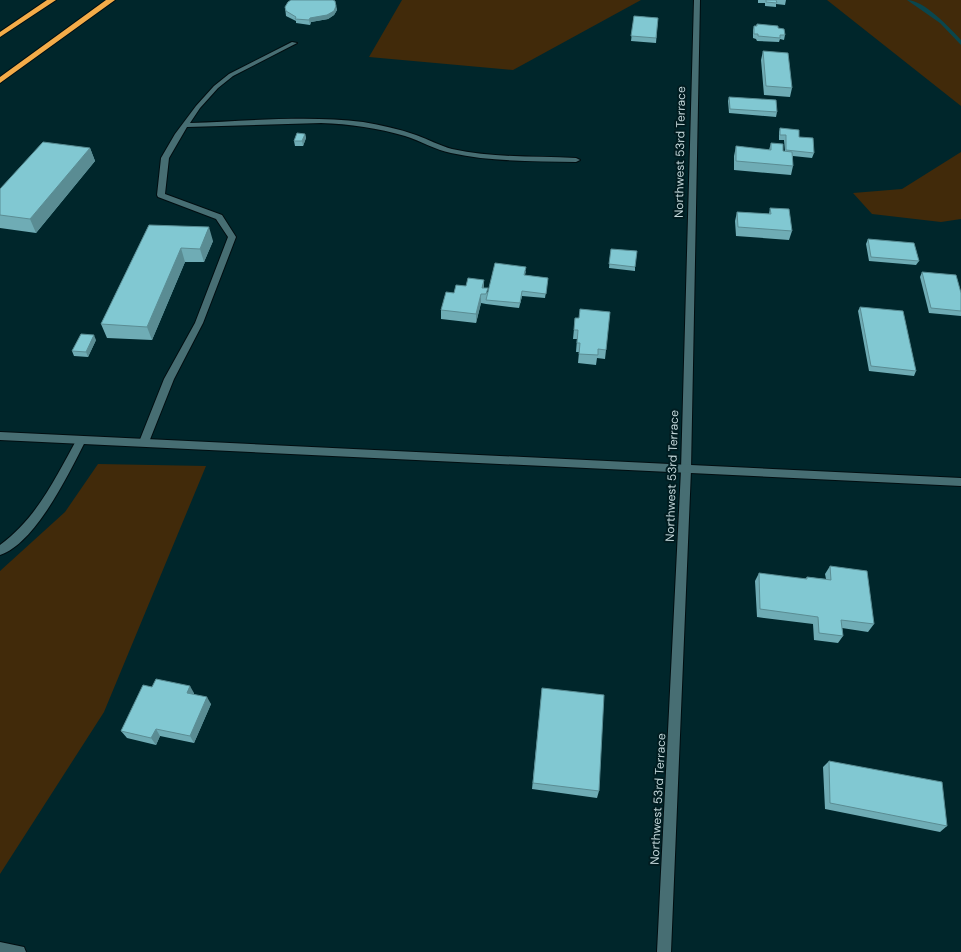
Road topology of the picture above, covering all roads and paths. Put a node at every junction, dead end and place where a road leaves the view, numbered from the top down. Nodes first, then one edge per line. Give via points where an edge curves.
1 (52, 0) edge
2 (111, 0) edge
3 (697, 0) edge
4 (0, 35) edge
5 (294, 43) dead end
6 (0, 81) edge
7 (186, 125) junction
8 (576, 160) dead end
9 (0, 436) edge
10 (81, 440) junction
11 (144, 442) junction
12 (686, 470) junction
13 (961, 482) edge
14 (0, 551) edge
15 (0, 949) edge
16 (19, 952) edge
17 (664, 952) edge

1 - 4 highway
2 - 6 highway
3 - 12 street, Northwest 53rd Terrace
5 - 7 street via 231,75 198,107
7 - 8 street via 340,122 404,133 449,150 474,155
7 - 11 street via 165,158 161,195 220,217 232,237 199,323 169,379
9 - 10 street
10 - 11 street
10 - 14 street via 38,517
11 - 12 street
12 - 13 street
12 - 17 street, Northwest 53rd Terrace
15 - 16 street

